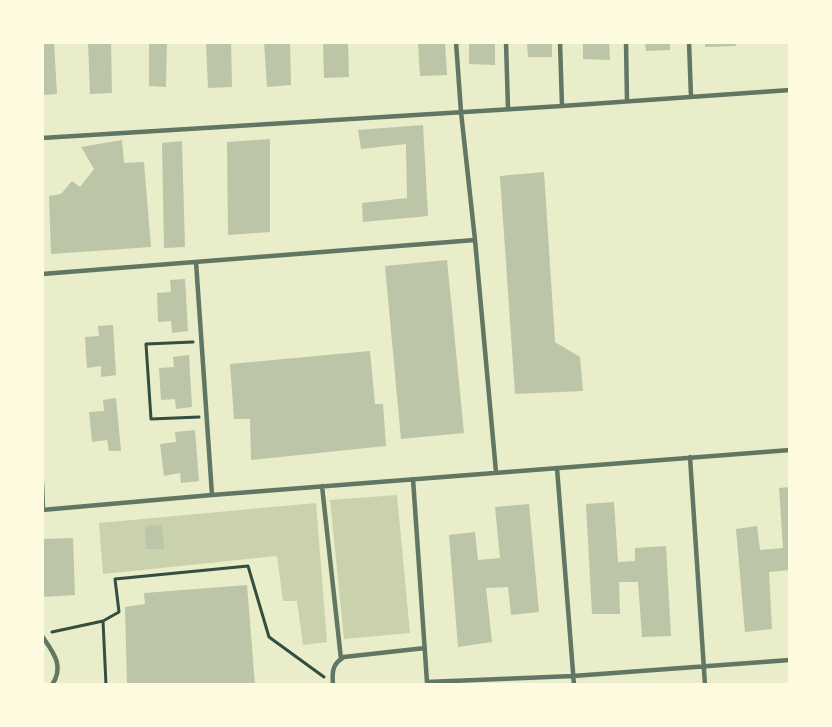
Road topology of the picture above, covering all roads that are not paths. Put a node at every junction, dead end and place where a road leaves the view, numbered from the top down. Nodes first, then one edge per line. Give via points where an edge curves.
1 (456, 42) edge
2 (506, 42) edge
3 (560, 42) edge
4 (627, 42) edge
5 (689, 42) edge
6 (790, 90) edge
7 (691, 97) junction
8 (627, 101) junction
9 (562, 106) junction
10 (508, 109) junction
11 (461, 112) junction
12 (42, 138) edge
13 (475, 240) junction
14 (196, 262) junction
15 (42, 274) edge
16 (790, 450) edge
17 (690, 457) junction
18 (557, 468) junction
19 (496, 472) junction
20 (413, 479) junction
21 (42, 482) edge
22 (322, 486) junction
23 (212, 495) junction
24 (43, 510) edge
25 (42, 635) edge
26 (425, 648) junction
27 (341, 658) junction
28 (790, 660) edge
29 (704, 666) junction
30 (573, 675) junction
31 (333, 684) edge
32 (427, 684) edge
33 (52, 685) edge
34 (574, 685) edge
35 (705, 685) edge

1 - 11 lane
2 - 10 lane
3 - 9 lane
4 - 8 lane
5 - 7 lane
6 - 7 lane
7 - 8 lane
8 - 9 lane
9 - 10 lane
10 - 11 lane
11 - 12 lane
11 - 13 lane
13 - 14 lane
13 - 19 lane
14 - 15 lane
14 - 23 lane
16 - 17 lane
17 - 18 lane
17 - 29 lane
18 - 19 lane
18 - 30 lane
19 - 20 lane
20 - 22 lane
20 - 26 lane
21 - 24 lane
22 - 23 lane
22 - 27 lane
23 - 24 lane
25 - 33 lane via 59,667
26 - 27 lane
26 - 32 lane
27 - 31 lane via 332,670
28 - 29 lane
29 - 30 lane
29 - 35 lane
30 - 32 lane
30 - 34 lane

